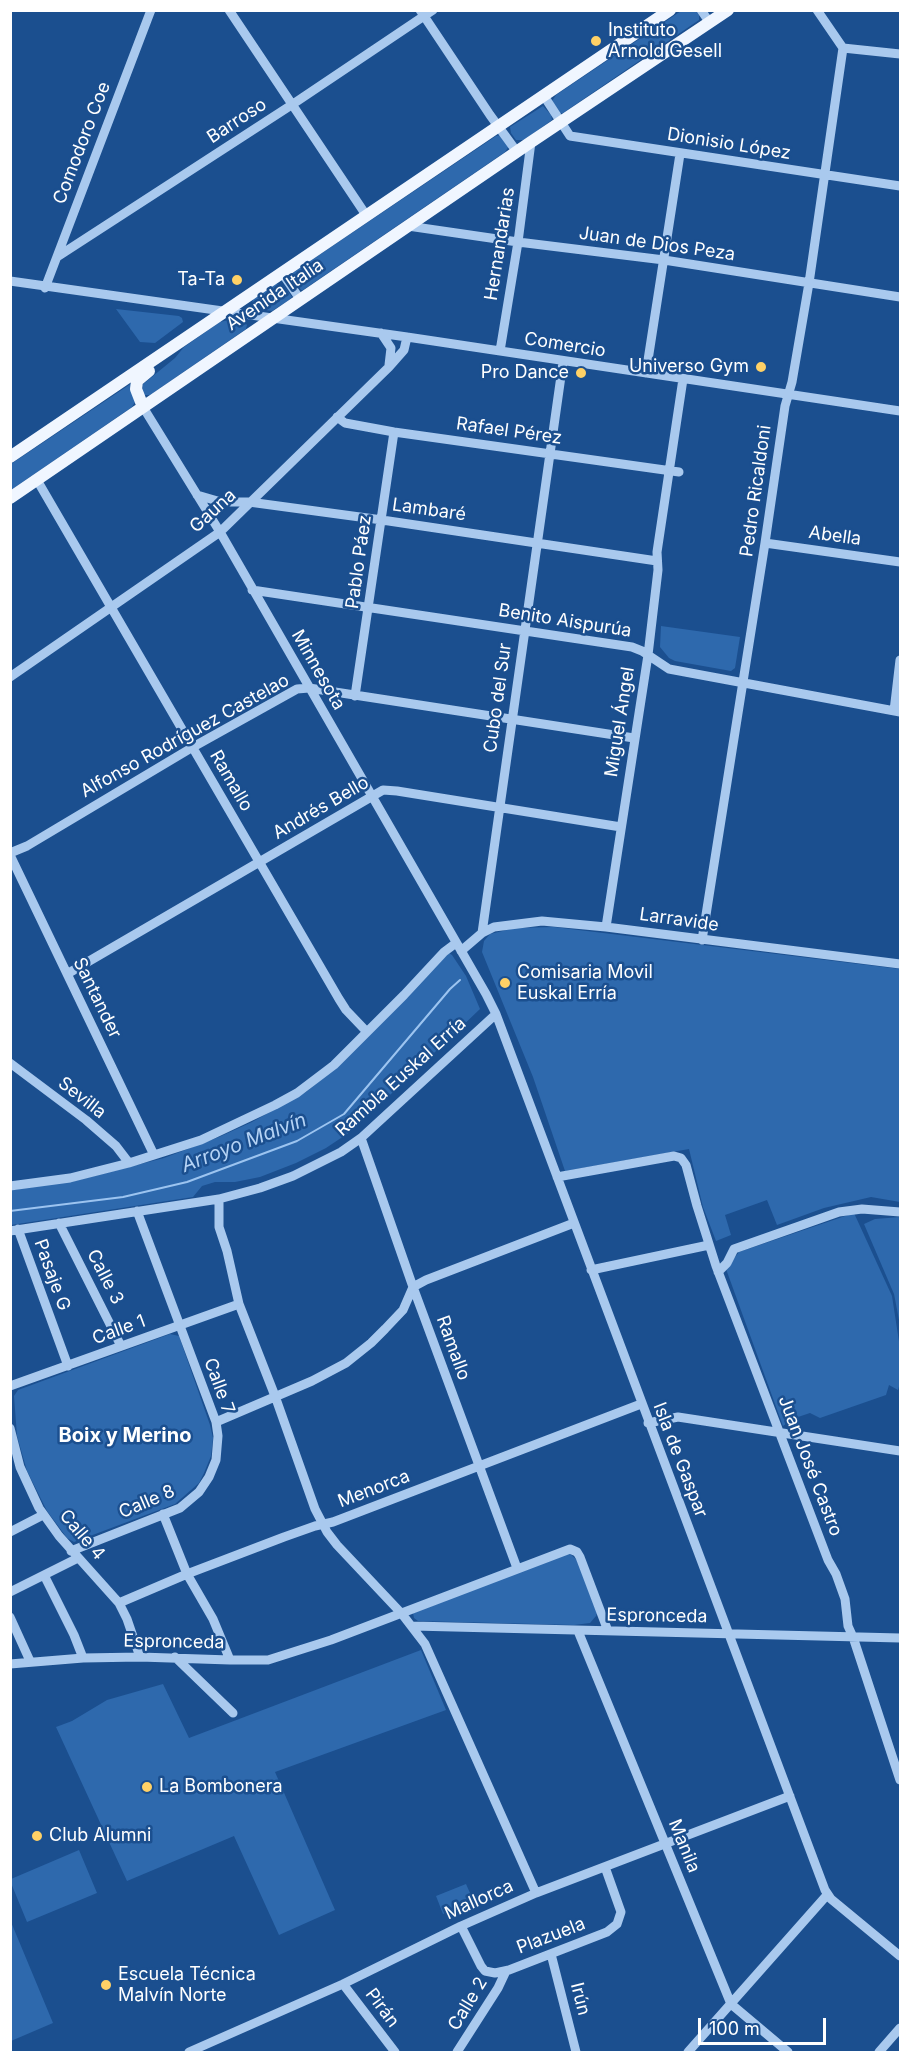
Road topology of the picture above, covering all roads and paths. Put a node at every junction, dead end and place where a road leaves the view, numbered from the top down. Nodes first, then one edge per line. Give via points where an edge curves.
1 (151, 10) edge
2 (230, 10) edge
3 (433, 10) edge
4 (670, 10) edge
5 (701, 10) edge
6 (728, 10) edge
7 (817, 10) edge
8 (422, 13) edge
9 (710, 23) junction
10 (843, 48) junction
11 (900, 54) edge
12 (544, 96) junction
13 (293, 104) junction
14 (561, 122) junction
15 (500, 126) junction
16 (531, 142) junction
17 (517, 152) junction
18 (680, 154) junction
19 (825, 175) junction
20 (900, 186) edge
21 (366, 215) junction
22 (408, 226) junction
23 (518, 242) junction
24 (57, 257) junction
25 (664, 260) junction
26 (282, 273) junction
27 (10, 281) edge
28 (809, 283) junction
29 (45, 288) junction
30 (900, 297) edge
31 (300, 299) junction
32 (225, 311) junction
33 (273, 318) junction
34 (381, 333) junction
35 (187, 336) junction
36 (407, 337) junction
37 (500, 351) junction
38 (563, 362) junction
39 (388, 367) junction
40 (646, 373) junction
41 (683, 379) junction
42 (789, 394) junction
43 (143, 407) junction
44 (900, 411) edge
45 (337, 417) junction
46 (394, 432) junction
47 (551, 453) junction
48 (10, 457) edge
49 (668, 471) junction
50 (679, 472) dead end
51 (37, 480) junction
52 (197, 495) junction
53 (10, 498) edge
54 (249, 502) junction
55 (381, 520) junction
56 (220, 532) junction
57 (538, 542) junction
58 (765, 543) junction
59 (657, 561) junction
60 (900, 562) edge
61 (252, 590) junction
62 (111, 607) junction
63 (369, 607) junction
64 (524, 631) junction
65 (648, 655) junction
66 (900, 660) edge
67 (10, 677) edge
68 (742, 683) junction
69 (309, 688) junction
70 (355, 696) junction
71 (897, 712) edge
72 (513, 720) junction
73 (634, 738) junction
74 (193, 747) junction
75 (371, 796) junction
76 (498, 808) junction
77 (621, 827) junction
78 (10, 854) edge
79 (259, 863) junction
80 (606, 927) junction
81 (482, 933) junction
82 (702, 940) junction
83 (459, 947) junction
84 (900, 964) edge
85 (67, 974) junction
86 (496, 1014) junction
87 (367, 1032) junction
88 (10, 1063) edge
89 (361, 1138) junction
90 (154, 1155) junction
91 (129, 1163) junction
92 (557, 1178) junction
93 (10, 1186) edge
94 (219, 1199) junction
95 (137, 1211) junction
96 (900, 1212) edge
97 (59, 1223) junction
98 (574, 1223) junction
99 (14, 1230) edge
100 (709, 1245) junction
101 (591, 1270) junction
102 (718, 1272) junction
103 (413, 1287) junction
104 (238, 1304) junction
105 (180, 1325) junction
106 (121, 1346) junction
107 (68, 1366) junction
108 (10, 1386) edge
109 (275, 1396) junction
110 (641, 1404) junction
111 (216, 1422) junction
112 (648, 1423) junction
113 (10, 1428) edge
114 (780, 1433) junction
115 (900, 1452) edge
116 (216, 1460) joint
117 (479, 1465) junction
118 (163, 1514) junction
119 (43, 1515) junction
120 (323, 1524) junction
121 (10, 1532) edge
122 (75, 1555) junction
123 (517, 1568) junction
124 (187, 1574) junction
125 (44, 1575) junction
126 (10, 1592) edge
127 (119, 1603) junction
128 (402, 1614) junction
129 (10, 1617) edge
130 (412, 1626) junction
131 (578, 1631) junction
132 (609, 1631) junction
133 (729, 1634) junction
134 (854, 1637) junction
135 (900, 1638) edge
136 (140, 1657) junction
137 (175, 1657) junction
138 (83, 1658) junction
139 (230, 1660) junction
140 (30, 1661) junction
141 (10, 1664) edge
142 (233, 1713) dead end
143 (900, 1780) edge
144 (790, 1796) junction
145 (665, 1844) junction
146 (604, 1867) junction
147 (536, 1893) junction
148 (827, 1895) junction
149 (461, 1926) junction
150 (552, 1954) junction
151 (900, 1956) edge
152 (506, 1971) junction
153 (342, 1984) junction
154 (731, 2004) junction
155 (900, 2028) edge
156 (189, 2052) edge
157 (395, 2052) edge
158 (457, 2052) edge
159 (576, 2052) edge
160 (688, 2052) edge
161 (788, 2052) edge
162 (879, 2052) edge

1 - 24 street, Comodoro Coe
2 - 13 street
3 - 8 street, Barroso
4 - 12 main road, Avenida Italia
5 - 9 street
6 - 9 main road, Avenida Italia
7 - 10 street
8 - 13 street, Barroso
8 - 15 street
9 - 14 main road, Avenida Italia
10 - 11 street
10 - 19 street, Pedro Ricaldoni
12 - 14 street
12 - 15 main road, Avenida Italia
13 - 21 street
13 - 24 street, Barroso
14 - 16 main road, Avenida Italia
14 - 18 street, Dionisio López via 570,136
15 - 17 street
15 - 21 main road, Avenida Italia
16 - 17 main road, Avenida Italia
16 - 23 street, Hernandarias
17 - 22 main road, Avenida Italia
18 - 19 street, Dionisio López
18 - 25 street
19 - 20 street, Dionisio López
19 - 28 street, Pedro Ricaldoni
21 - 26 main road, Avenida Italia
22 - 23 street, Juan de Dios Peza
22 - 31 main road, Avenida Italia
23 - 25 street, Juan de Dios Peza
23 - 37 street, Hernandarias
24 - 29 street, Comodoro Coe
25 - 28 street, Juan de Dios Peza
25 - 40 street
26 - 31 street
26 - 32 main road, Avenida Italia
27 - 29 street, Comercio
28 - 30 street, Juan de Dios Peza
28 - 42 street, Pedro Ricaldoni
29 - 32 street, Comercio
31 - 33 main road, Avenida Italia
32 - 33 street, Comercio
32 - 35 main road, Avenida Italia
33 - 34 street, Comercio
33 - 43 main road, Avenida Italia
34 - 36 street, Comercio
34 - 39 street via 391,348
35 - 43 main road via 176,353 137,381 136,393
35 - 48 main road, Avenida Italia
36 - 37 street, Comercio
36 - 39 street, Gauna via 404,350
37 - 38 street, Comercio
38 - 40 street, Comercio
38 - 47 street, Cubo del Sur
39 - 45 street, Gauna
40 - 41 street, Comercio
41 - 42 street, Comercio
41 - 49 street, Miguel Ángel
42 - 44 street, Comercio
42 - 58 street, Pedro Ricaldoni
43 - 51 main road, Avenida Italia
43 - 52 street, Minnesota
45 - 46 street, Rafael Pérez via 345,423
45 - 54 street, Gauna
46 - 47 street, Rafael Pérez
46 - 55 street, Pablo Páez
47 - 49 street, Rafael Pérez
47 - 57 street, Cubo del Sur
49 - 50 street, Rafael Pérez
49 - 59 street, Miguel Ángel
51 - 53 main road, Avenida Italia
51 - 62 street, Ramallo
52 - 54 street, Lambaré via 221,502
52 - 56 street, Minnesota
54 - 55 street, Lambaré
54 - 56 street, Gauna
55 - 57 street, Lambaré
55 - 63 street, Pablo Páez
56 - 61 street, Minnesota
56 - 62 street, Gauna
57 - 59 street, Lambaré
57 - 64 street, Cubo del Sur
58 - 60 street, Abella
58 - 68 street, Pedro Ricaldoni
59 - 65 street, Miguel Ángel
61 - 63 street, Benito Aispurúa
61 - 69 street, Minnesota
62 - 67 street, Gauna
62 - 74 street, Ramallo
63 - 64 street, Benito Aispurúa
63 - 70 street, Pablo Páez
64 - 65 street, Benito Aispurúa via 632,647
64 - 72 street, Cubo del Sur
65 - 68 street, Benito Aispurúa via 669,669
65 - 73 street, Miguel Ángel
66 - 71 street
68 - 71 street, Benito Aispurúa
68 - 82 street, Pedro Ricaldoni
69 - 70 street, Alfonso Rodríguez Castelao
69 - 74 street, Alfonso Rodríguez Castelao via 297,689
69 - 75 street, Minnesota
70 - 72 street, Alfonso Rodríguez Castelao
72 - 73 street, Alfonso Rodríguez Castelao
72 - 76 street, Cubo del Sur
73 - 77 street, Miguel Ángel
74 - 78 street, Alfonso Rodríguez Castelao
74 - 79 street, Ramallo
75 - 76 street, Andrés Bello via 383,790 397,790
75 - 79 street, Andrés Bello
75 - 83 street, Minnesota
76 - 77 street, Andrés Bello
76 - 81 street, Cubo del Sur
77 - 80 street, Miguel Ángel
78 - 85 street, Santander
79 - 85 street, Andrés Bello
79 - 87 street, Ramallo via 346,1010
80 - 81 street, Larravide via 534,921 503,925
80 - 82 street, Larravide
81 - 83 street, Larravide
82 - 84 street, Larravide
83 - 86 street, Isla de Gaspar
83 - 87 street via 444,952
85 - 90 street, Santander
86 - 89 street, Rambla Euskal Erría
86 - 92 street, Isla de Gaspar
87 - 90 street via 334,1065 297,1093 217,1133
88 - 91 street, Sevilla via 86,1120
89 - 94 street, Rambla Euskal Erría via 292,1176
89 - 103 street, Ramallo
90 - 91 street
91 - 93 street via 70,1178
92 - 98 street, Isla de Gaspar
92 - 100 street, Juan José Castro via 674,1156 681,1158 687,1165
94 - 95 street, Rambla Euskal Erría
94 - 104 street via 219,1227
95 - 97 street, Rambla Euskal Erría
95 - 105 street, Calle 7
96 - 102 street via 839,1212 734,1250
97 - 99 street, Rambla Euskal Erría
97 - 106 street, Calle 3
98 - 101 street, Isla de Gaspar
98 - 103 street
99 - 107 street, Pasaje G
100 - 101 street
100 - 102 street, Juan José Castro
101 - 110 street, Isla de Gaspar
102 - 114 street, Juan José Castro
103 - 109 street via 403,1310 358,1354 329,1373
103 - 117 street, Ramallo
104 - 105 street, Calle 1
104 - 109 street
105 - 106 street, Calle 1
105 - 111 street, Calle 7
106 - 107 street, Calle 1
107 - 108 street, Calle 1
109 - 111 street
109 - 120 street
110 - 112 street, Isla de Gaspar
110 - 117 street, Menorca
111 - 116 street, Calle 7
112 - 114 street via 678,1417
112 - 133 street, Isla de Gaspar
113 - 119 street, Calle 4 via 20,1467
114 - 115 street
114 - 134 street, Juan José Castro via 836,1574
116 - 118 street, Calle 8 via 199,1492 180,1508
117 - 120 street, Menorca
117 - 123 street, Ramallo
118 - 122 street, Calle 8
118 - 124 street
119 - 121 street
119 - 122 street, Calle 4
120 - 124 street, Menorca
120 - 128 street via 348,1558
122 - 125 street, Calle 8
122 - 127 street, Calle 4
123 - 128 street, Espronceda
123 - 132 street, Espronceda via 572,1550 580,1557
124 - 127 street, Menorca
124 - 139 street via 213,1619
125 - 126 street, Calle 8
125 - 138 street
127 - 136 street, Calle 4
128 - 130 street
128 - 139 street, Espronceda via 283,1656
129 - 140 street
130 - 131 street, Espronceda
130 - 147 street via 425,1644
131 - 132 street, Espronceda
131 - 145 street, Manila
132 - 133 street, Espronceda
133 - 134 street, Espronceda
133 - 144 street, Isla de Gaspar
134 - 135 street, Espronceda
134 - 143 street, Juan José Castro
136 - 137 street, Espronceda
136 - 138 street, Espronceda
137 - 139 street, Espronceda
137 - 142 street
138 - 140 street, Espronceda
140 - 141 street, Espronceda
144 - 145 street, Mallorca
144 - 148 street, Isla de Gaspar
145 - 146 street, Mallorca
145 - 154 street, Manila
146 - 147 street, Mallorca
146 - 150 street, Plazuela via 620,1905 617,1924 607,1932
147 - 149 street, Mallorca
148 - 151 street, Isla de Gaspar
148 - 154 street
149 - 152 street, Plazuela via 481,1966 489,1972
149 - 153 street, Mallorca
150 - 152 street, Plazuela
150 - 159 street, Irún
152 - 158 street, Calle 2
153 - 156 street, Mallorca
153 - 157 street, Pirán
154 - 160 street
154 - 161 street, Manila
155 - 162 street

